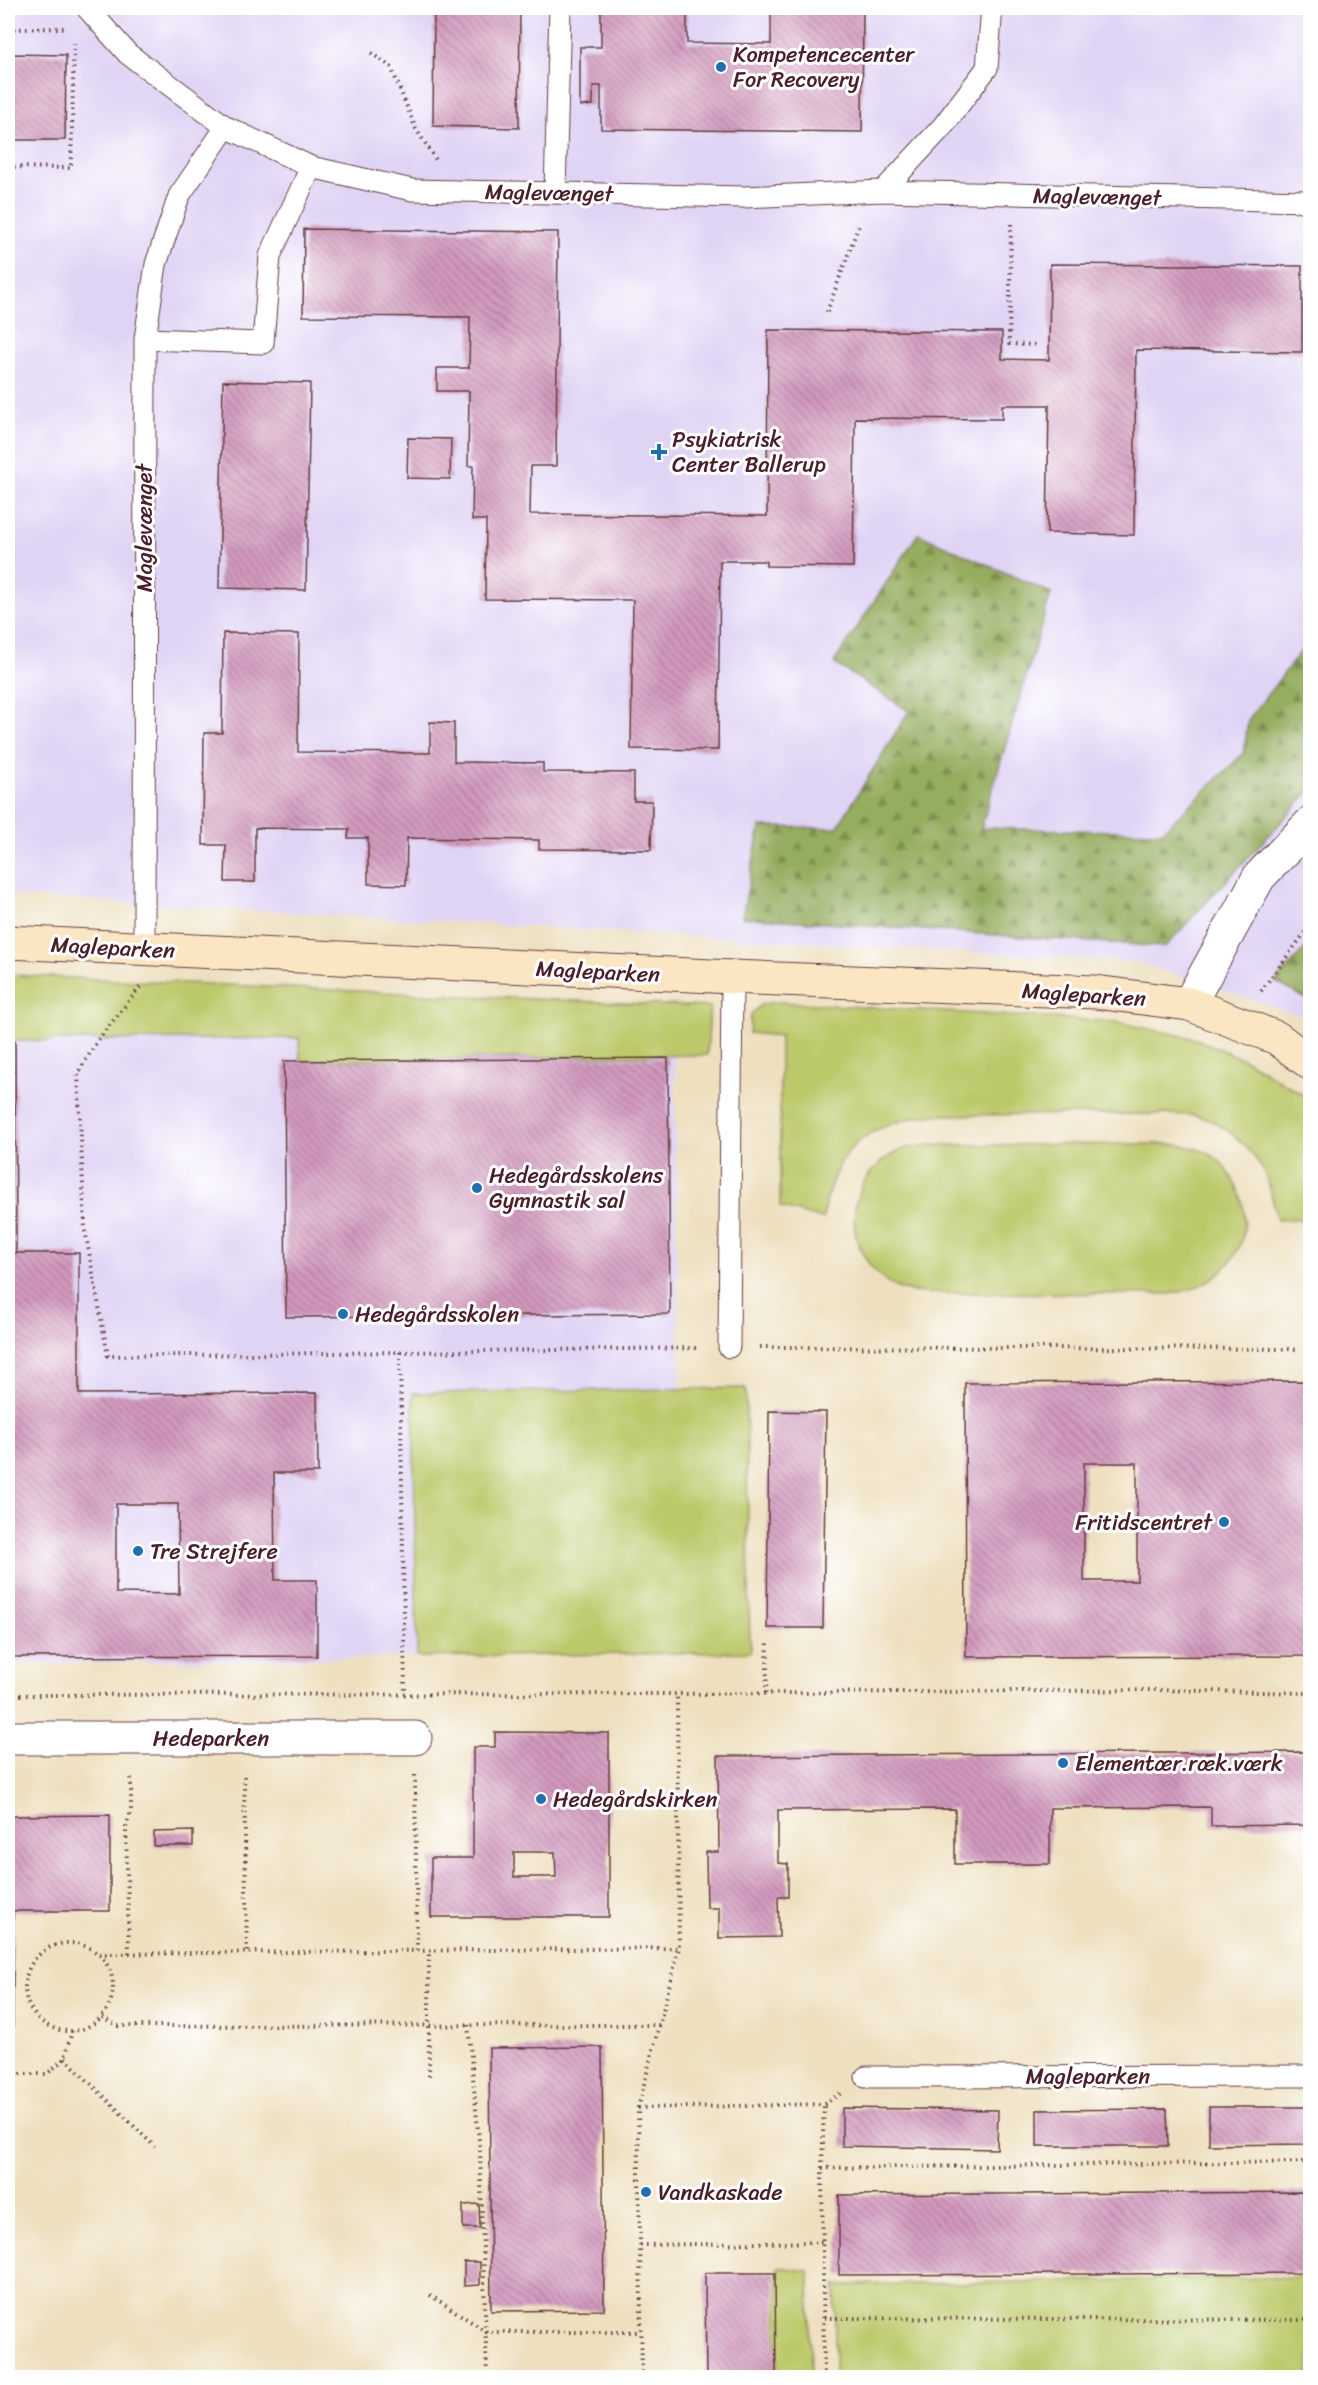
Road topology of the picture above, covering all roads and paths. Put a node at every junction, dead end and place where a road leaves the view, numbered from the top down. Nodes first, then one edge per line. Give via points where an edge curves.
1 (560, 8) edge
2 (992, 8) edge
3 (92, 13) edge
4 (74, 28) junction
5 (8, 29) edge
6 (371, 53) dead end
7 (226, 127) junction
8 (8, 167) edge
9 (311, 167) junction
10 (457, 190) junction
11 (555, 192) junction
12 (883, 192) junction
13 (861, 193) junction
14 (1012, 195) junction
15 (1311, 201) edge
16 (827, 312) dead end
17 (145, 339) junction
18 (1038, 345) dead end
19 (1311, 824) edge
20 (1311, 926) edge
21 (8, 942) edge
22 (144, 949) junction
23 (732, 977) junction
24 (1189, 1004) junction
25 (1237, 1023) junction
26 (1311, 1063) edge
27 (729, 1347) dead end
28 (400, 1352) dead end
29 (108, 1356) dead end
30 (768, 1641) dead end
31 (405, 1693) junction
32 (426, 1693) junction
33 (766, 1693) junction
34 (1311, 1693) edge
35 (677, 1694) junction
36 (8, 1695) edge
37 (8, 1738) edge
38 (244, 1738) junction
39 (415, 1738) junction
40 (131, 1796) dead end
41 (679, 1948) junction
42 (417, 1951) junction
43 (429, 1951) junction
44 (129, 1953) junction
45 (247, 1953) junction
46 (99, 1954) junction
47 (102, 2017) junction
48 (429, 2025) junction
49 (468, 2025) junction
50 (659, 2025) junction
51 (72, 2031) junction
52 (65, 2058) junction
53 (8, 2074) edge
54 (429, 2076) dead end
55 (1311, 2076) edge
56 (866, 2077) joint
57 (824, 2104) junction
58 (638, 2108) junction
59 (155, 2146) dead end
60 (1311, 2162) edge
61 (822, 2168) junction
62 (823, 2242) junction
63 (640, 2245) junction
64 (430, 2295) dead end
65 (824, 2318) junction
66 (1311, 2320) edge
67 (487, 2332) junction
68 (641, 2332) junction
69 (487, 2378) edge
70 (642, 2378) edge
71 (824, 2378) edge

1 - 11 lane
2 - 12 lane via 987,68 943,126
3 - 4 path
3 - 7 lane, Maglevænget via 128,54
4 - 5 path
4 - 8 path via 71,168
6 - 10 path via 391,67 416,129
7 - 9 lane, Maglevænget
7 - 17 lane, Maglevænget via 179,196 156,264
9 - 10 lane, Maglevænget via 412,190
9 - 17 lane via 270,256 263,343
10 - 11 lane, Maglevænget
11 - 13 lane, Maglevænget via 744,197
12 - 13 lane, Maglevænget
12 - 14 lane, Maglevænget
13 - 16 path via 860,225
14 - 15 lane, Maglevænget
14 - 18 path via 1009,344
17 - 22 lane, Maglevænget
19 - 24 street via 1259,877
20 - 25 path
21 - 22 street, Magleparken
22 - 23 street, Magleparken
22 - 29 path via 144,981 78,1073 85,1230
23 - 24 street, Magleparken via 1095,992
23 - 27 lane
24 - 25 street, Magleparken
25 - 26 street, Magleparken via 1277,1038
28 - 31 path
30 - 33 path
31 - 32 path
31 - 36 path
32 - 35 path
32 - 39 path
33 - 34 path
33 - 35 path
35 - 41 path
37 - 38 street, Hedeparken
38 - 39 street, Hedeparken
38 - 45 path
39 - 42 path
40 - 44 path via 126,1827
41 - 43 path
41 - 50 path
42 - 43 path
42 - 45 path
43 - 48 path
44 - 45 path
44 - 46 path
46 - 47 path via 110,1968 114,1985 111,2002
46 - 51 path via 84,1945 67,1942 36,1956 27,1971 25,1989 29,2006 39,2020
47 - 48 path via 117,2026
47 - 51 path via 88,2027
48 - 49 path
48 - 54 path
49 - 50 path
49 - 67 path via 480,2151
50 - 58 path
51 - 52 path
52 - 53 path via 47,2074
52 - 59 path
55 - 56 lane, Magleparken
56 - 57 path
57 - 58 path
57 - 61 path
58 - 63 path
60 - 61 path
61 - 62 path
62 - 63 path
62 - 65 path
63 - 68 path
64 - 67 path
65 - 66 path
65 - 71 path
67 - 68 path
67 - 69 path
68 - 70 path

